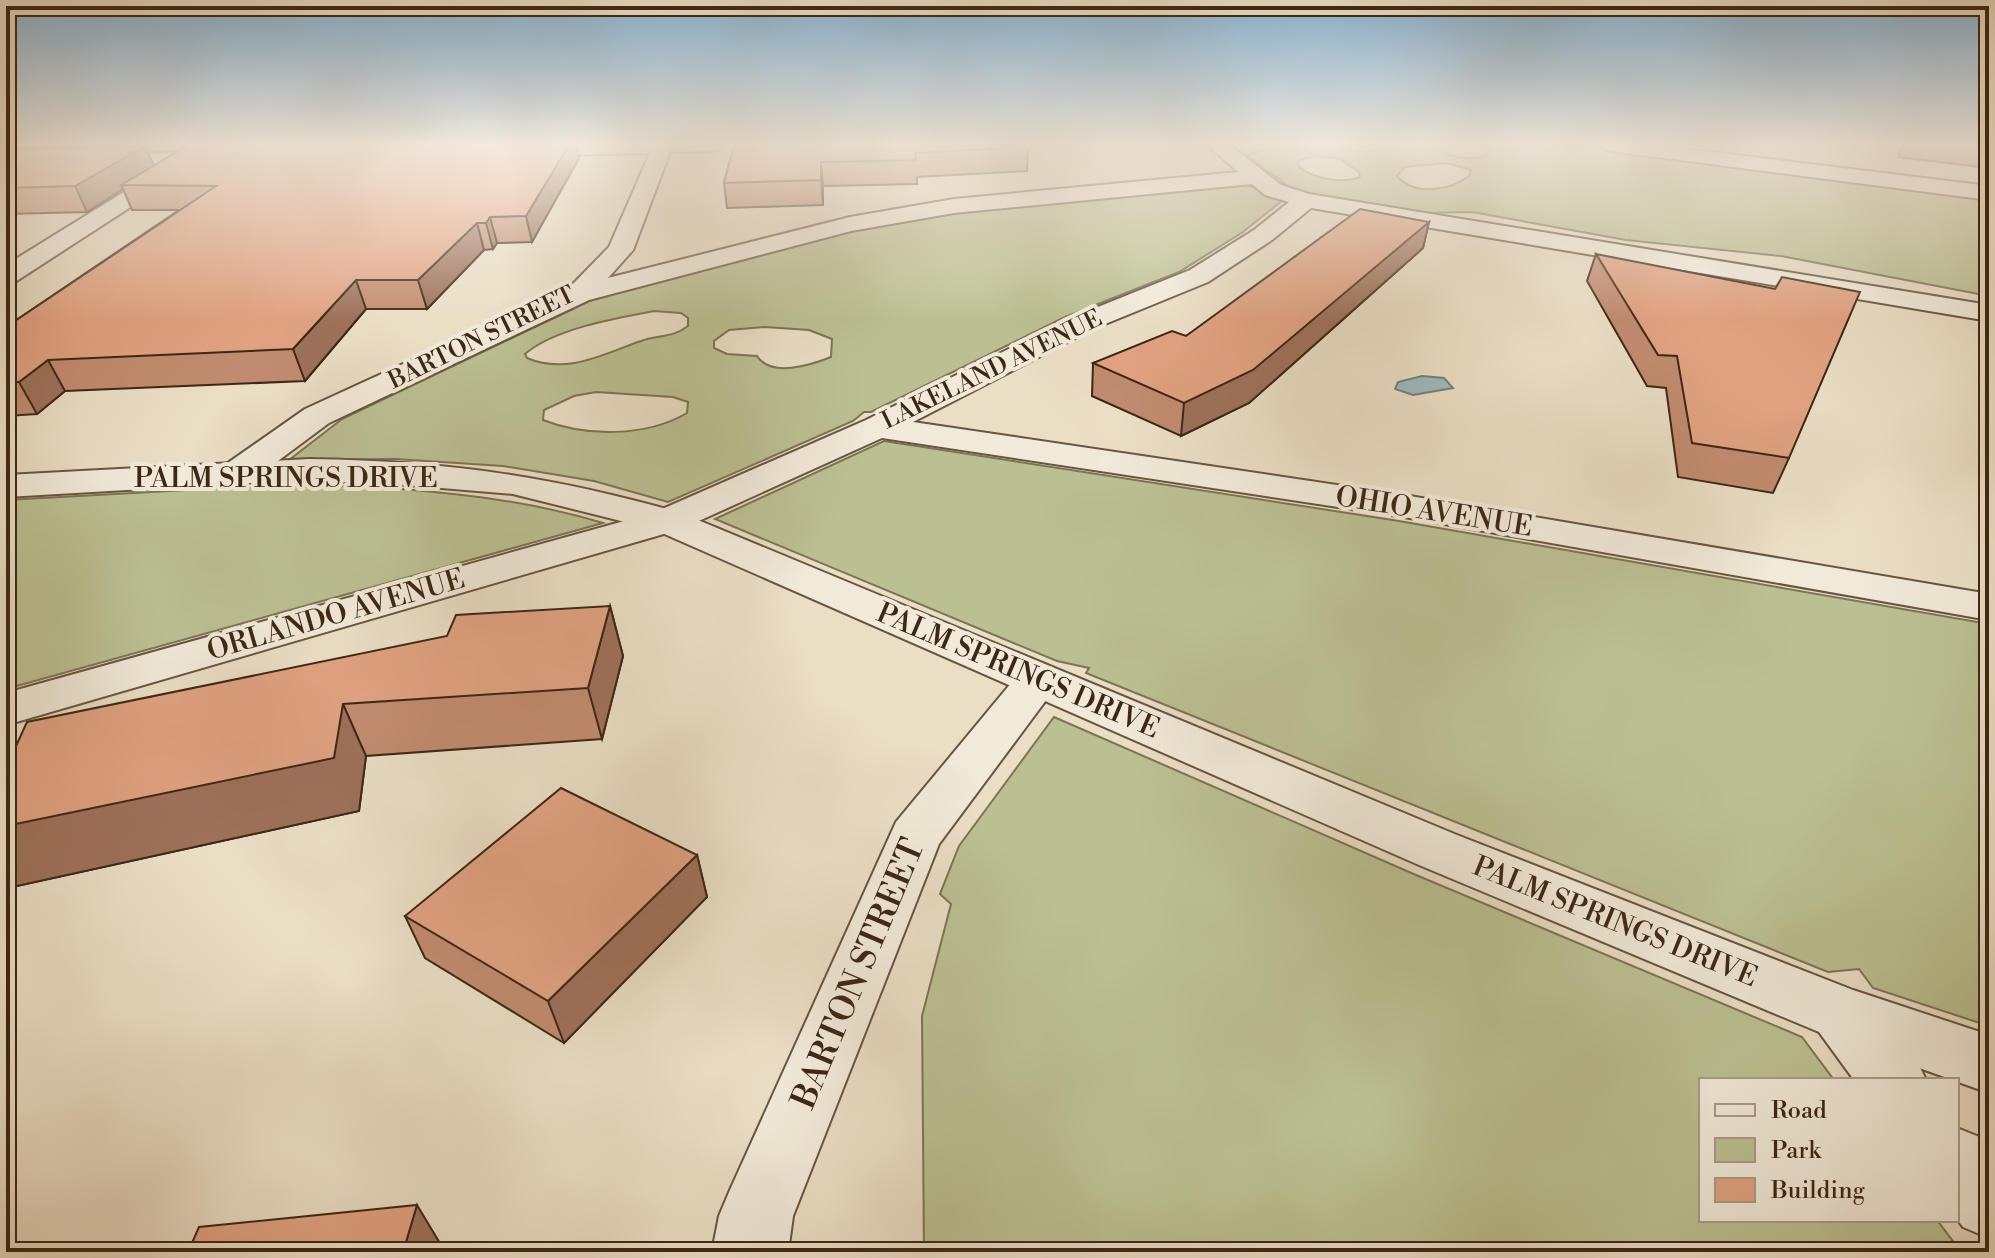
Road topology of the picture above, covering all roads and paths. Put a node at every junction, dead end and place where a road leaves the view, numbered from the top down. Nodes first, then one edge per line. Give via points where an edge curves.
1 (121, 204) edge
2 (639, 204) edge
3 (995, 204) edge
4 (1301, 204) edge
5 (1328, 204) edge
6 (6, 276) edge
7 (579, 294) junction
8 (1989, 313) edge
9 (878, 427) junction
10 (238, 473) junction
11 (6, 486) edge
12 (667, 521) junction
13 (1989, 607) edge
14 (1038, 680) junction
15 (6, 709) edge
16 (1841, 1013) junction
17 (1989, 1064) edge
18 (1891, 1078) edge
19 (1959, 1164) edge
20 (1989, 1202) edge
21 (750, 1252) edge

1 - 6 street
2 - 7 street, BARTON STREET via 620,250
3 - 7 street via 850,224
4 - 9 street, LAKELAND AVENUE via 1199,276 1083,323
5 - 8 street
7 - 10 street, BARTON STREET via 317,416
9 - 12 street, LAKELAND AVENUE
9 - 13 street, OHIO AVENUE via 1404,506
10 - 11 street, PALM SPRINGS DRIVE
10 - 12 street, PALM SPRINGS DRIVE via 379,472 488,480 576,494
12 - 14 street, PALM SPRINGS DRIVE
12 - 15 street, ORLANDO AVENUE
14 - 16 street, PALM SPRINGS DRIVE
14 - 21 street, BARTON STREET via 915,836 756,1216
16 - 17 street, PALM SPRINGS DRIVE
16 - 18 street
19 - 20 street

